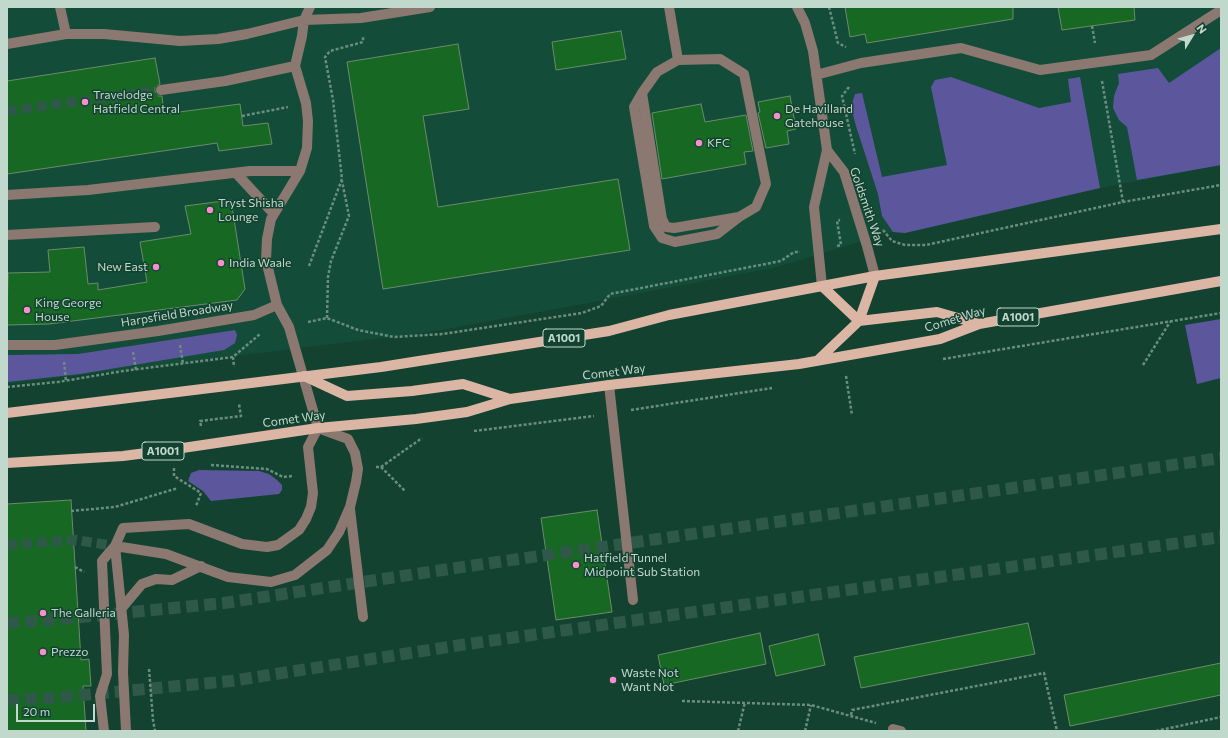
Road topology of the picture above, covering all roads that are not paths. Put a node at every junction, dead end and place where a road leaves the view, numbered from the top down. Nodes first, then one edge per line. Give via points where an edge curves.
1 (60, 7) edge
2 (310, 7) edge
3 (430, 7) edge
4 (669, 7) edge
5 (796, 7) edge
6 (1221, 10) edge
7 (304, 20) junction
8 (66, 34) junction
9 (7, 44) edge
10 (678, 60) junction
11 (295, 66) junction
12 (816, 74) junction
13 (161, 90) tunnel mouth
14 (642, 93) junction
15 (827, 150) junction
16 (300, 171) junction
17 (236, 173) junction
18 (7, 195) edge
19 (274, 214) junction
20 (739, 217) junction
21 (155, 227) dead end
22 (1221, 229) edge
23 (7, 235) edge
24 (875, 276) junction
25 (1221, 282) edge
26 (822, 286) junction
27 (277, 305) junction
28 (859, 321) junction
29 (979, 324) junction
30 (7, 345) edge
31 (818, 360) junction
32 (304, 376) junction
33 (609, 385) junction
34 (510, 399) junction
35 (7, 413) edge
36 (318, 428) junction
37 (7, 463) edge
38 (350, 507) junction
39 (115, 546) junction
40 (201, 566) junction
41 (633, 600) dead end
42 (121, 609) junction
43 (363, 617) dead end
44 (104, 731) edge
45 (126, 731) edge

1 - 8 street
2 - 7 street
3 - 7 street via 361,18
4 - 10 street
5 - 12 street, Goldsmith Way via 805,24 813,51
6 - 12 street via 1151,55 1040,70 961,48
7 - 8 street via 218,39 180,41 111,34
7 - 11 street
8 - 9 street
10 - 14 street via 657,72
10 - 20 street via 720,59 744,74 766,184 756,207
11 - 13 street via 225,81
11 - 16 street via 306,103 308,121 307,148
12 - 15 street, Goldsmith Way
14 - 20 street via 662,219 666,227 674,228
14 - 20 street via 634,107 654,226 662,238 675,242 716,234
15 - 24 street, Goldsmith Way via 844,172
15 - 26 street, Goldsmith Way via 814,207
16 - 17 street
16 - 19 street
17 - 18 street via 88,190
17 - 19 street
19 - 27 street via 266,239 266,260
21 - 23 street
22 - 24 main road, A1001
24 - 26 main road, A1001
24 - 28 main road
25 - 29 main road, Comet Way / A1001
26 - 28 main road
26 - 32 main road, A1001 via 669,315 609,331 381,367
27 - 30 street, Harpsfield Broadway via 254,315 158,332 55,345
27 - 32 street via 290,327
28 - 29 main road, A1001 via 937,312
28 - 31 main road
29 - 31 main road, Comet Way / A1001 via 940,339
31 - 33 main road, Comet Way / A1001
32 - 34 main road, A1001 via 347,396 462,384
32 - 35 main road, A1001
32 - 36 street
33 - 34 main road, Comet Way / A1001
33 - 41 street
34 - 36 main road, Comet Way / A1001 via 467,412
36 - 37 main road, Comet Way / A1001 via 123,456
36 - 38 street via 348,439 355,453 358,469
36 - 39 street via 308,447 313,493 311,507 299,530 278,545 255,547 189,524 123,528
38 - 40 street via 339,532 326,550 295,575 271,582 228,577
38 - 43 street
39 - 40 street via 166,554
39 - 42 street
39 - 44 street via 102,561 107,674 100,696
40 - 42 street via 172,580 156,579 142,584
42 - 45 street

